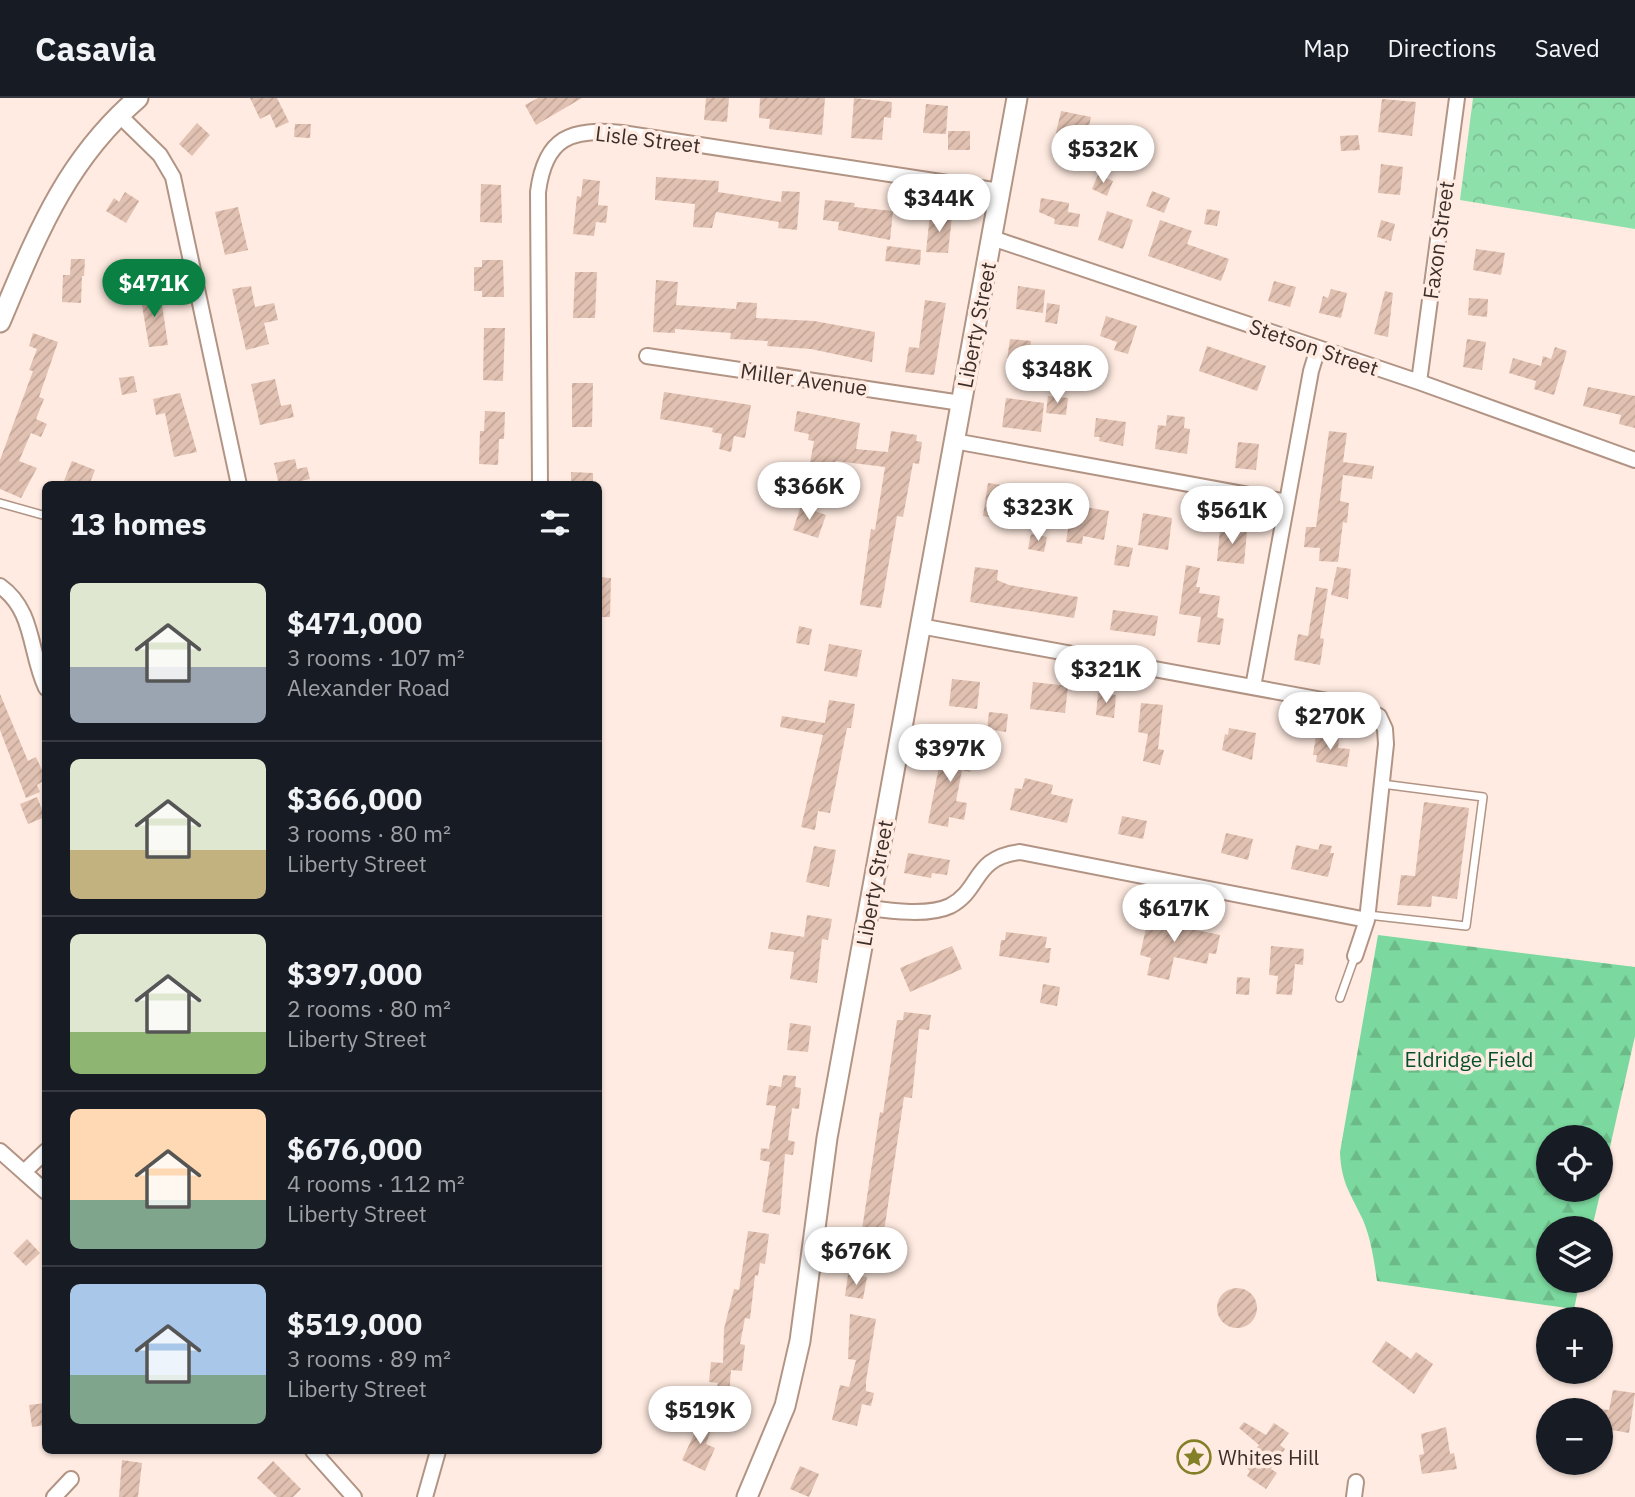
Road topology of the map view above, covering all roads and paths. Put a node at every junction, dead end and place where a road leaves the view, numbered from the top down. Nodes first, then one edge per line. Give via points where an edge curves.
1 (138, 98) edge
2 (1017, 98) edge
3 (1457, 98) edge
4 (119, 115) junction
5 (1000, 191) junction
6 (992, 239) junction
7 (0, 321) edge
8 (1318, 348) junction
9 (647, 356) dead end
10 (1419, 382) junction
11 (961, 403) junction
12 (954, 441) junction
13 (1635, 460) edge
14 (238, 481) edge
15 (540, 481) edge
16 (1287, 502) junction
17 (0, 503) edge
18 (42, 515) edge
19 (0, 586) edge
20 (920, 626) junction
21 (42, 673) edge
22 (1253, 687) junction
23 (1382, 783) junction
24 (869, 908) junction
25 (1367, 918) junction
26 (1355, 956) joint
27 (1340, 998) dead end
28 (0, 1151) edge
29 (42, 1155) edge
30 (23, 1172) junction
31 (42, 1189) edge
32 (316, 1454) edge
33 (437, 1454) edge
34 (71, 1479) dead end
35 (1356, 1482) dead end
36 (54, 1497) edge
37 (354, 1497) edge
38 (425, 1497) edge
39 (747, 1497) edge
40 (1354, 1497) edge

1 - 4 main road
2 - 5 main road, Liberty Street
3 - 10 street, Faxon Street
4 - 7 main road via 84,153 57,195
4 - 14 street via 160,155 173,177
5 - 6 main road, Liberty Street
5 - 15 street, Lisle Street via 622,133 588,131 564,138 545,163 538,192
6 - 8 street, Stetson Street
6 - 11 main road, Liberty Street
8 - 10 street, Stetson Street
8 - 16 street
9 - 11 street, Miller Avenue
10 - 13 street, Stetson Street
11 - 12 main road, Liberty Street
12 - 16 street
12 - 20 main road, Liberty Street
16 - 22 street
17 - 18 lane
19 - 21 street via 27,619
20 - 22 street
20 - 24 main road, Liberty Street
22 - 23 street via 1355,706 1379,716 1386,736
23 - 25 street
23 - 25 lane via 1483,797 1466,926
24 - 25 street via 945,908 958,900 986,865 1001,855 1020,852
24 - 39 main road, Liberty Street via 820,1180 799,1350 785,1406
25 - 26 street
26 - 27 lane
28 - 30 street
29 - 30 street
30 - 31 street
32 - 37 street
33 - 38 street
34 - 36 street
35 - 40 street

